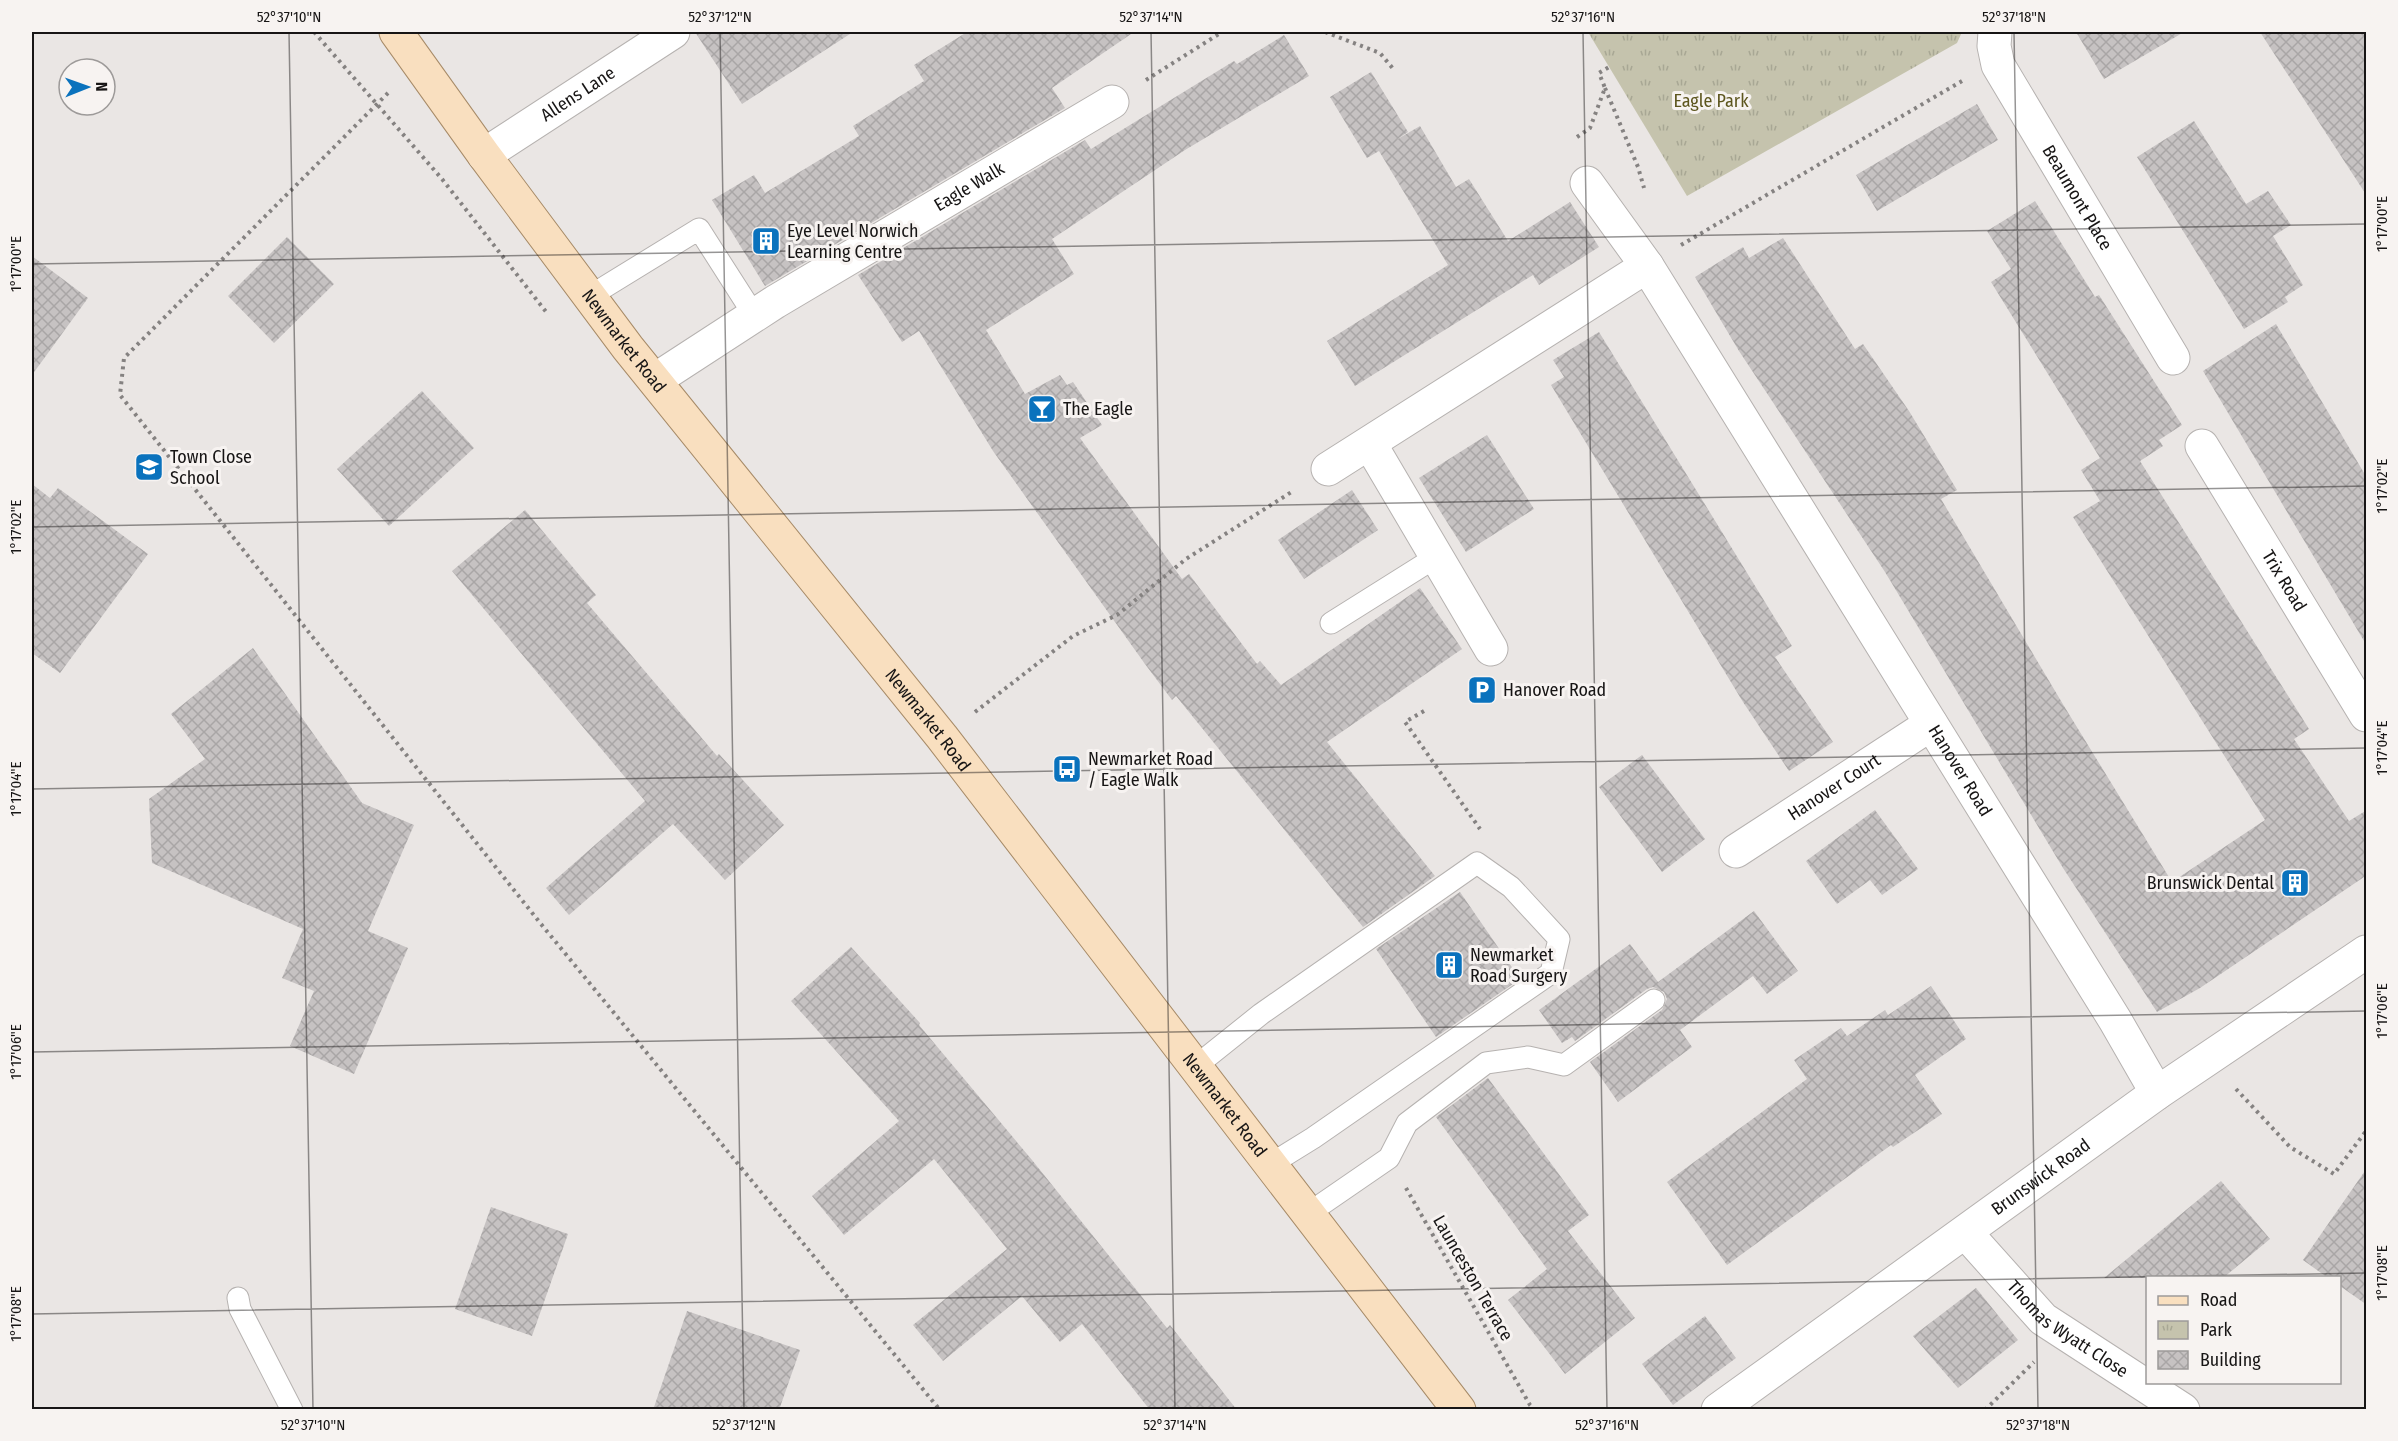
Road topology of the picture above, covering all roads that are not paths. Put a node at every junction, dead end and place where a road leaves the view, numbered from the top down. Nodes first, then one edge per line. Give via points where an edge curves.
1 (396, 32) edge
2 (673, 32) edge
3 (1995, 32) edge
4 (1112, 102) road end
5 (484, 155) junction
6 (1587, 183) dead end
7 (1647, 266) junction
8 (590, 296) junction
9 (754, 315) junction
10 (2174, 358) dead end
11 (655, 380) junction
12 (1370, 444) junction
13 (2202, 446) dead end
14 (1328, 469) road end
15 (1436, 557) junction
16 (1331, 623) dead end
17 (1491, 649) dead end
18 (2367, 715) edge
19 (1931, 724) junction
20 (1737, 851) dead end
21 (2367, 952) edge
22 (1654, 1000) dead end
23 (1196, 1066) junction
24 (2157, 1094) junction
25 (1271, 1164) junction
26 (1309, 1213) junction
27 (1966, 1233) junction
28 (238, 1298) dead end
29 (292, 1410) edge
30 (1459, 1410) edge
31 (1718, 1410) edge
32 (2183, 1410) edge

1 - 5 main road, Newmarket Road
2 - 5 street, Allens Lane
3 - 10 street, Beaumont Place via 1998,65
4 - 9 street, Eagle Walk
5 - 8 main road, Newmarket Road
6 - 7 street, Hanover Road
7 - 12 street
7 - 19 street, Hanover Road
8 - 9 lane via 699,229
8 - 11 main road, Newmarket Road
9 - 11 street, Eagle Walk
11 - 23 main road, Newmarket Road via 942,737
12 - 14 street
12 - 15 street
13 - 18 street, Trix Road
15 - 16 lane
15 - 17 street
19 - 20 street, Hanover Court
19 - 24 street, Hanover Road
21 - 24 street, Brunswick Road
22 - 26 lane via 1564,1065 1528,1057 1486,1063 1407,1123 1389,1158
23 - 25 main road, Newmarket Road
23 - 25 lane via 1261,1014 1477,863 1511,887 1559,939 1551,973
24 - 27 street, Brunswick Road
25 - 26 main road, Newmarket Road
26 - 30 main road, Newmarket Road
27 - 31 street, Brunswick Road
27 - 32 street, Thomas Wyatt Close via 2043,1319
28 - 29 lane

